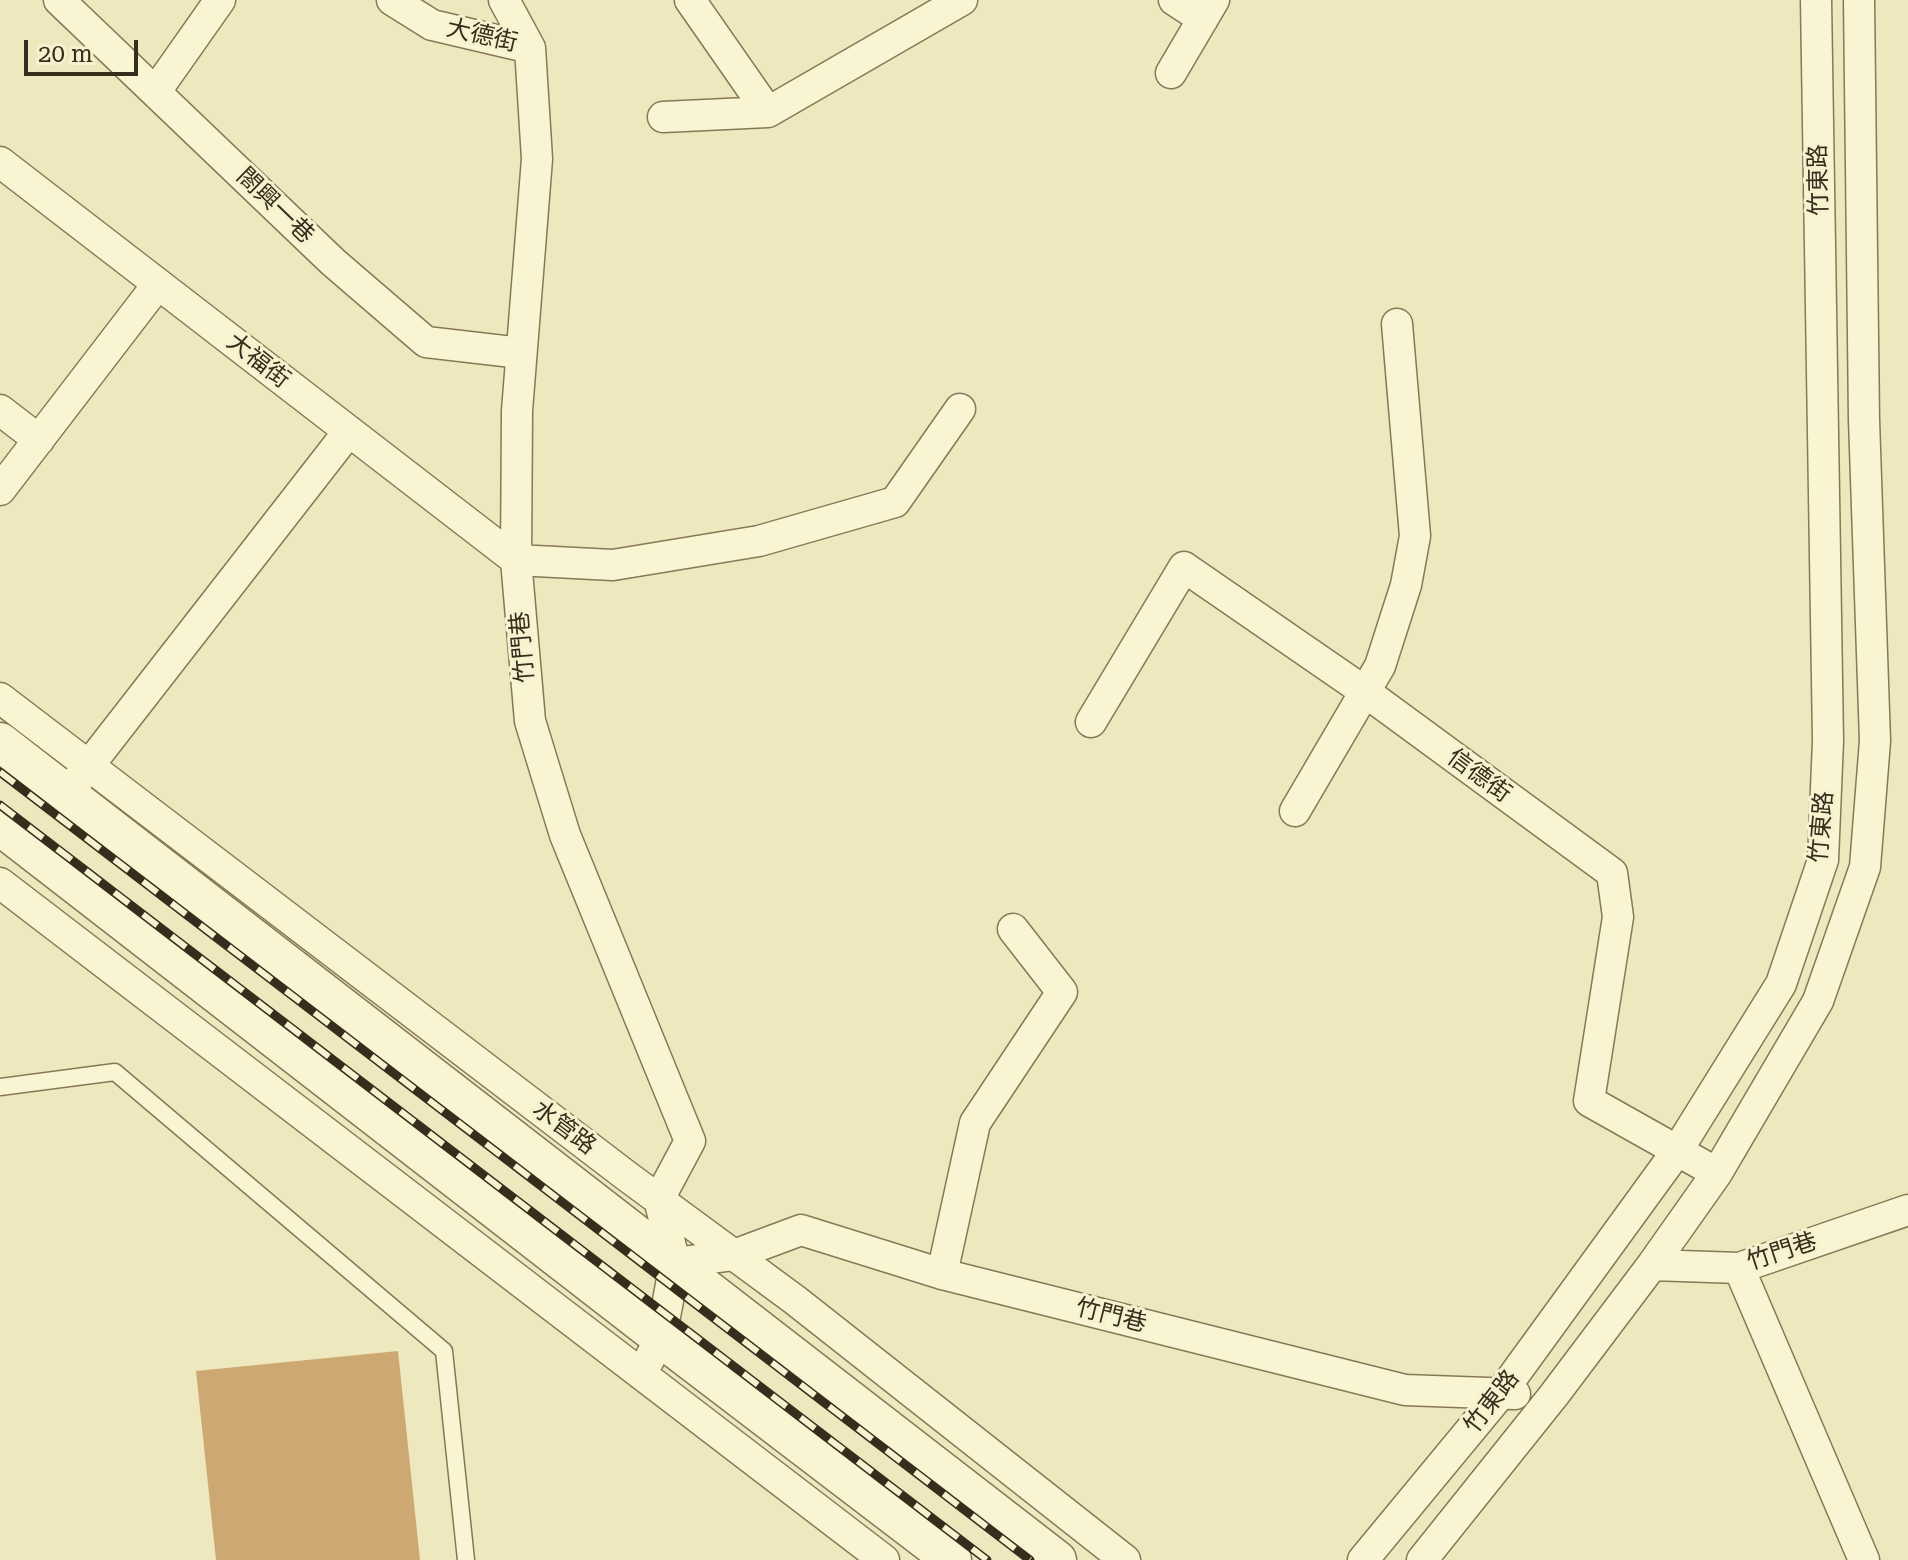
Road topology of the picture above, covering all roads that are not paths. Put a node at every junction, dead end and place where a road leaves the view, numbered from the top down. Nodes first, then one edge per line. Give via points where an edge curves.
1 (59, 0) edge
2 (220, 0) edge
3 (392, 0) edge
4 (504, 0) edge
5 (690, 0) edge
6 (962, 0) edge
7 (1174, 0) edge
8 (1816, 0) edge
9 (1859, 0) edge
10 (1208, 9) edge
11 (530, 48) junction
12 (1171, 73) dead end
13 (156, 91) junction
14 (768, 112) junction
15 (663, 117) dead end
16 (0, 162) edge
17 (158, 284) junction
18 (1397, 324) dead end
19 (521, 353) junction
20 (960, 409) dead end
21 (0, 410) edge
22 (349, 431) junction
23 (39, 440) junction
24 (0, 490) edge
25 (516, 560) junction
26 (1364, 691) junction
27 (0, 698) edge
28 (1091, 722) dead end
29 (0, 742) edge
30 (78, 779) junction
31 (1295, 811) dead end
32 (0, 826) edge
33 (0, 883) edge
34 (1013, 929) dead end
35 (0, 1087) edge
36 (1677, 1151) junction
37 (1717, 1173) junction
38 (659, 1199) junction
39 (1908, 1210) edge
40 (734, 1255) junction
41 (675, 1263) junction
42 (1652, 1265) junction
43 (1739, 1268) junction
44 (942, 1274) junction
45 (661, 1338) junction
46 (641, 1374) junction
47 (1501, 1393) junction
48 (1554, 1395) junction
49 (466, 1560) edge
50 (884, 1560) edge
51 (952, 1560) edge
52 (1057, 1560) edge
53 (1125, 1560) edge
54 (1363, 1560) edge
55 (1422, 1560) edge
56 (1864, 1560) edge

1 - 13 street, 閤興一巷
2 - 13 street
3 - 11 street, 大德街 via 432,25
4 - 11 street, 竹門巷
5 - 14 street
6 - 14 street
7 - 10 street
8 - 36 street, 竹東路 via 1828,741 1823,860 1781,984
9 - 37 street, 竹東路 via 1864,420 1875,741 1865,867 1818,1001
10 - 12 street
11 - 19 street, 竹門巷 via 537,159
13 - 19 street, 閤興一巷 via 333,262 426,342
14 - 15 street
16 - 17 street, 大福街
17 - 22 street, 大福街
17 - 23 street
18 - 26 street via 1415,536 1406,585 1380,666
19 - 25 street, 竹門巷
20 - 25 street via 895,502 759,541 613,565
21 - 23 street
22 - 25 street, 大福街
22 - 30 street
23 - 24 street
25 - 38 street, 竹門巷 via 530,721 565,835 690,1141
26 - 28 street, 信德街 via 1184,567
26 - 31 street
26 - 36 street, 信德街 via 1612,873 1618,917 1589,1101
27 - 30 street, 水管路
29 - 30 street, 水管路
30 - 38 street, 水管路
30 - 41 street, 水管路
32 - 45 street
33 - 46 street
34 - 44 street via 1062,992 975,1123
35 - 49 lane via 115,1072 444,1351
36 - 37 street, 信德街
36 - 47 street, 竹東路
37 - 42 street, 竹東路
38 - 40 street, 水管路
38 - 41 street
39 - 43 street, 竹門巷
40 - 41 street, 竹門巷
40 - 44 street, 竹門巷 via 801,1230
40 - 53 street, 水管路
41 - 45 street
41 - 52 street, 水管路
42 - 43 street, 竹門巷
42 - 48 street, 竹東路
43 - 56 street
44 - 47 street, 竹門巷 via 1405,1390
45 - 46 street
45 - 51 street
46 - 50 street
47 - 48 street, 竹門巷
47 - 54 street, 竹東路
48 - 55 street, 竹東路

